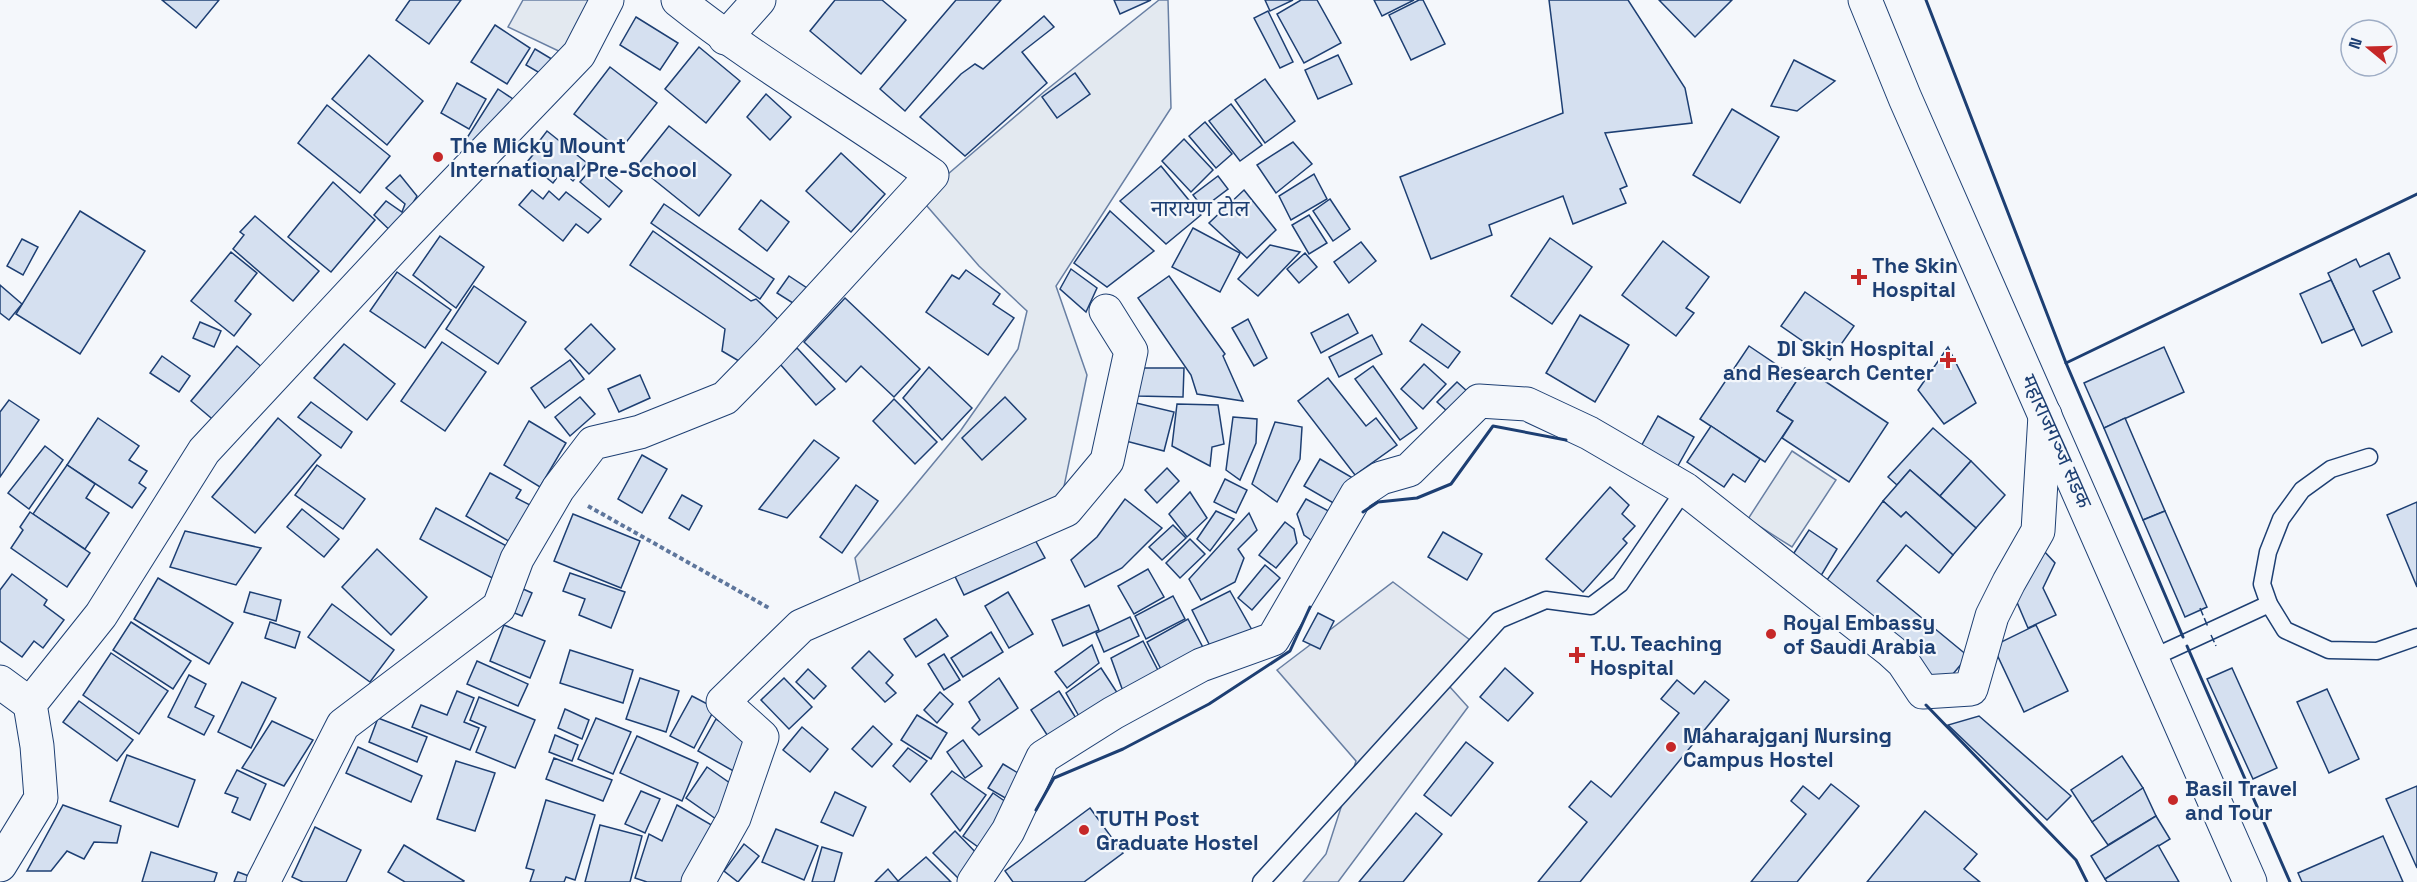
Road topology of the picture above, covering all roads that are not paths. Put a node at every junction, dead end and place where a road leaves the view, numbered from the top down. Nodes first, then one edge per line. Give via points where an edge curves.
1 (607, 0) edge
2 (678, 0) edge
3 (759, 0) edge
4 (1865, 0) edge
5 (725, 38) junction
6 (1106, 311) dead end
7 (2045, 415) junction
8 (2369, 457) dead end
9 (1685, 489) junction
10 (2269, 604) junction
11 (2417, 637) edge
12 (2152, 658) junction
13 (0, 682) edge
14 (30, 704) junction
15 (0, 865) edge
16 (263, 882) edge
17 (698, 882) edge
18 (974, 882) edge
19 (1261, 882) edge
20 (2250, 882) edge

1 - 14 street via 579,54 204,451 101,615
2 - 5 street
3 - 5 street
4 - 7 street, महाराजगञ्ज सडक
5 - 16 street via 864,126 932,175 725,398 640,432 593,443 558,489 517,558 499,607 344,725
6 - 17 street via 1131,351 1107,461 1066,510 801,626 723,702 762,737 734,818
7 - 9 street via 2038,531 1992,616 1971,689 1923,692 1891,651
7 - 12 street, महाराजगञ्ज सडक
8 - 10 lane via 2331,469 2302,490 2281,519 2268,552 2262,584
9 - 18 street via 1589,433 1527,404 1479,401 1409,470 1381,478 1357,494 1273,639 1201,665 1043,757 1008,831
9 - 19 lane via 1620,584 1591,606 1545,600 1499,620
10 - 11 lane via 2285,630 2330,650 2377,651
10 - 12 lane
12 - 20 street, महाराजगञ्ज सडक
13 - 14 street
14 - 15 street via 41,798

